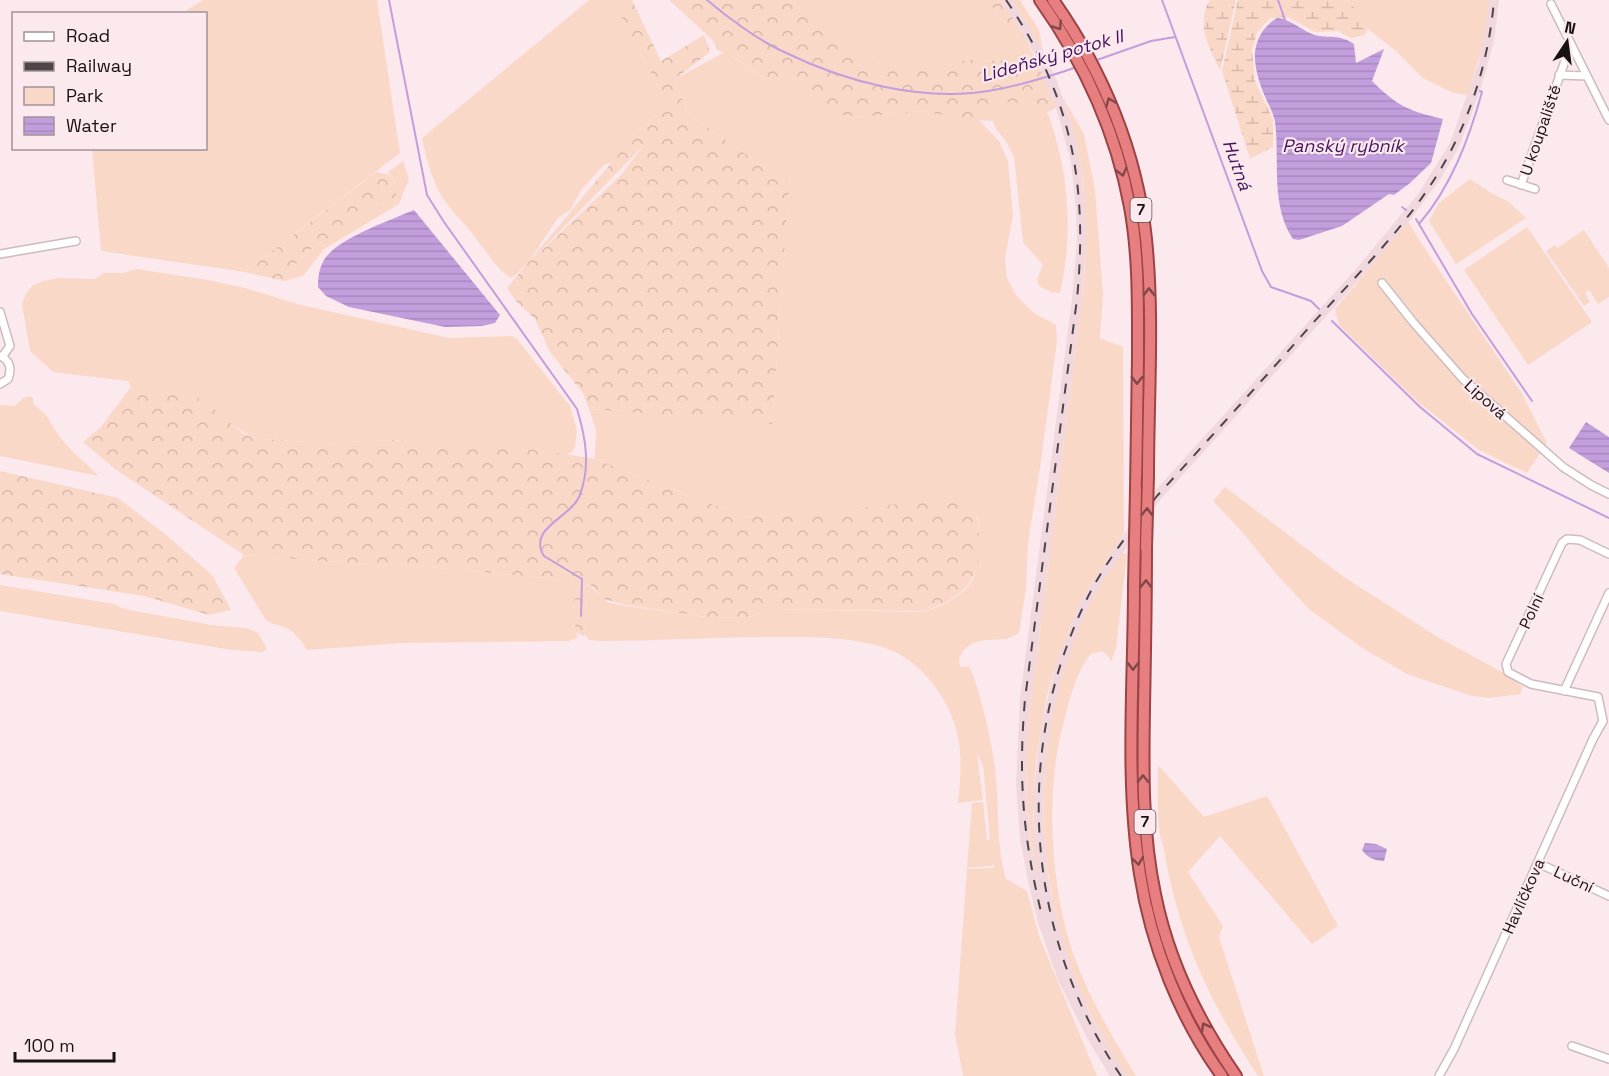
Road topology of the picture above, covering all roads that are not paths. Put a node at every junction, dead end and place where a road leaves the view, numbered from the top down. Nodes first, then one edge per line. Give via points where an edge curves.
1 (1040, 0) edge
2 (1053, 0) edge
3 (1551, 4) dead end
4 (1571, 44) junction
5 (1079, 51) junction
6 (1560, 75) junction
7 (1587, 76) junction
8 (1609, 120) edge
9 (1507, 180) dead end
10 (1521, 185) junction
11 (1535, 189) dead end
12 (76, 241) dead end
13 (0, 254) edge
14 (1382, 283) dead end
15 (0, 312) edge
16 (1, 356) edge
17 (0, 384) edge
18 (1609, 494) edge
19 (1609, 554) edge
20 (1609, 593) edge
21 (1564, 691) junction
22 (1606, 722) edge
23 (1538, 863) junction
24 (1609, 896) edge
25 (1572, 1046) dead end
26 (1609, 1059) edge
27 (1222, 1076) edge
28 (1236, 1076) edge
29 (1439, 1076) edge

1 -> 5 highway, 7
2 - 5 highway, 7
3 - 4 street
4 - 6 street, U koupaliště
4 - 7 street
5 -> 27 highway, 7, bridge via 1115,148 1135,241 1138,321 1132,775 1136,848 1155,938 1167,972 1195,1032
28 -> 5 highway, 7, bridge via 1204,1026 1177,968 1151,874 1143,775 1149,321 1146,237 1126,144 1099,76
6 - 7 street, U koupaliště
6 - 10 street, U koupaliště
7 - 8 street
9 - 10 street
10 - 11 street
12 - 13 street
14 - 18 street, Lipová via 1463,379 1563,467
15 - 16 street via 10,346
16 - 17 street via 8,362 10,373
19 - 21 street, Polní via 1580,540 1567,539 1562,543 1506,664 1508,672 1521,680
20 - 21 street
21 - 22 street, Polní via 1598,697
22 - 23 street, Havlíčkova via 1593,739
23 - 24 street, Luční
23 - 29 street, Havlíčkova
25 - 26 street

